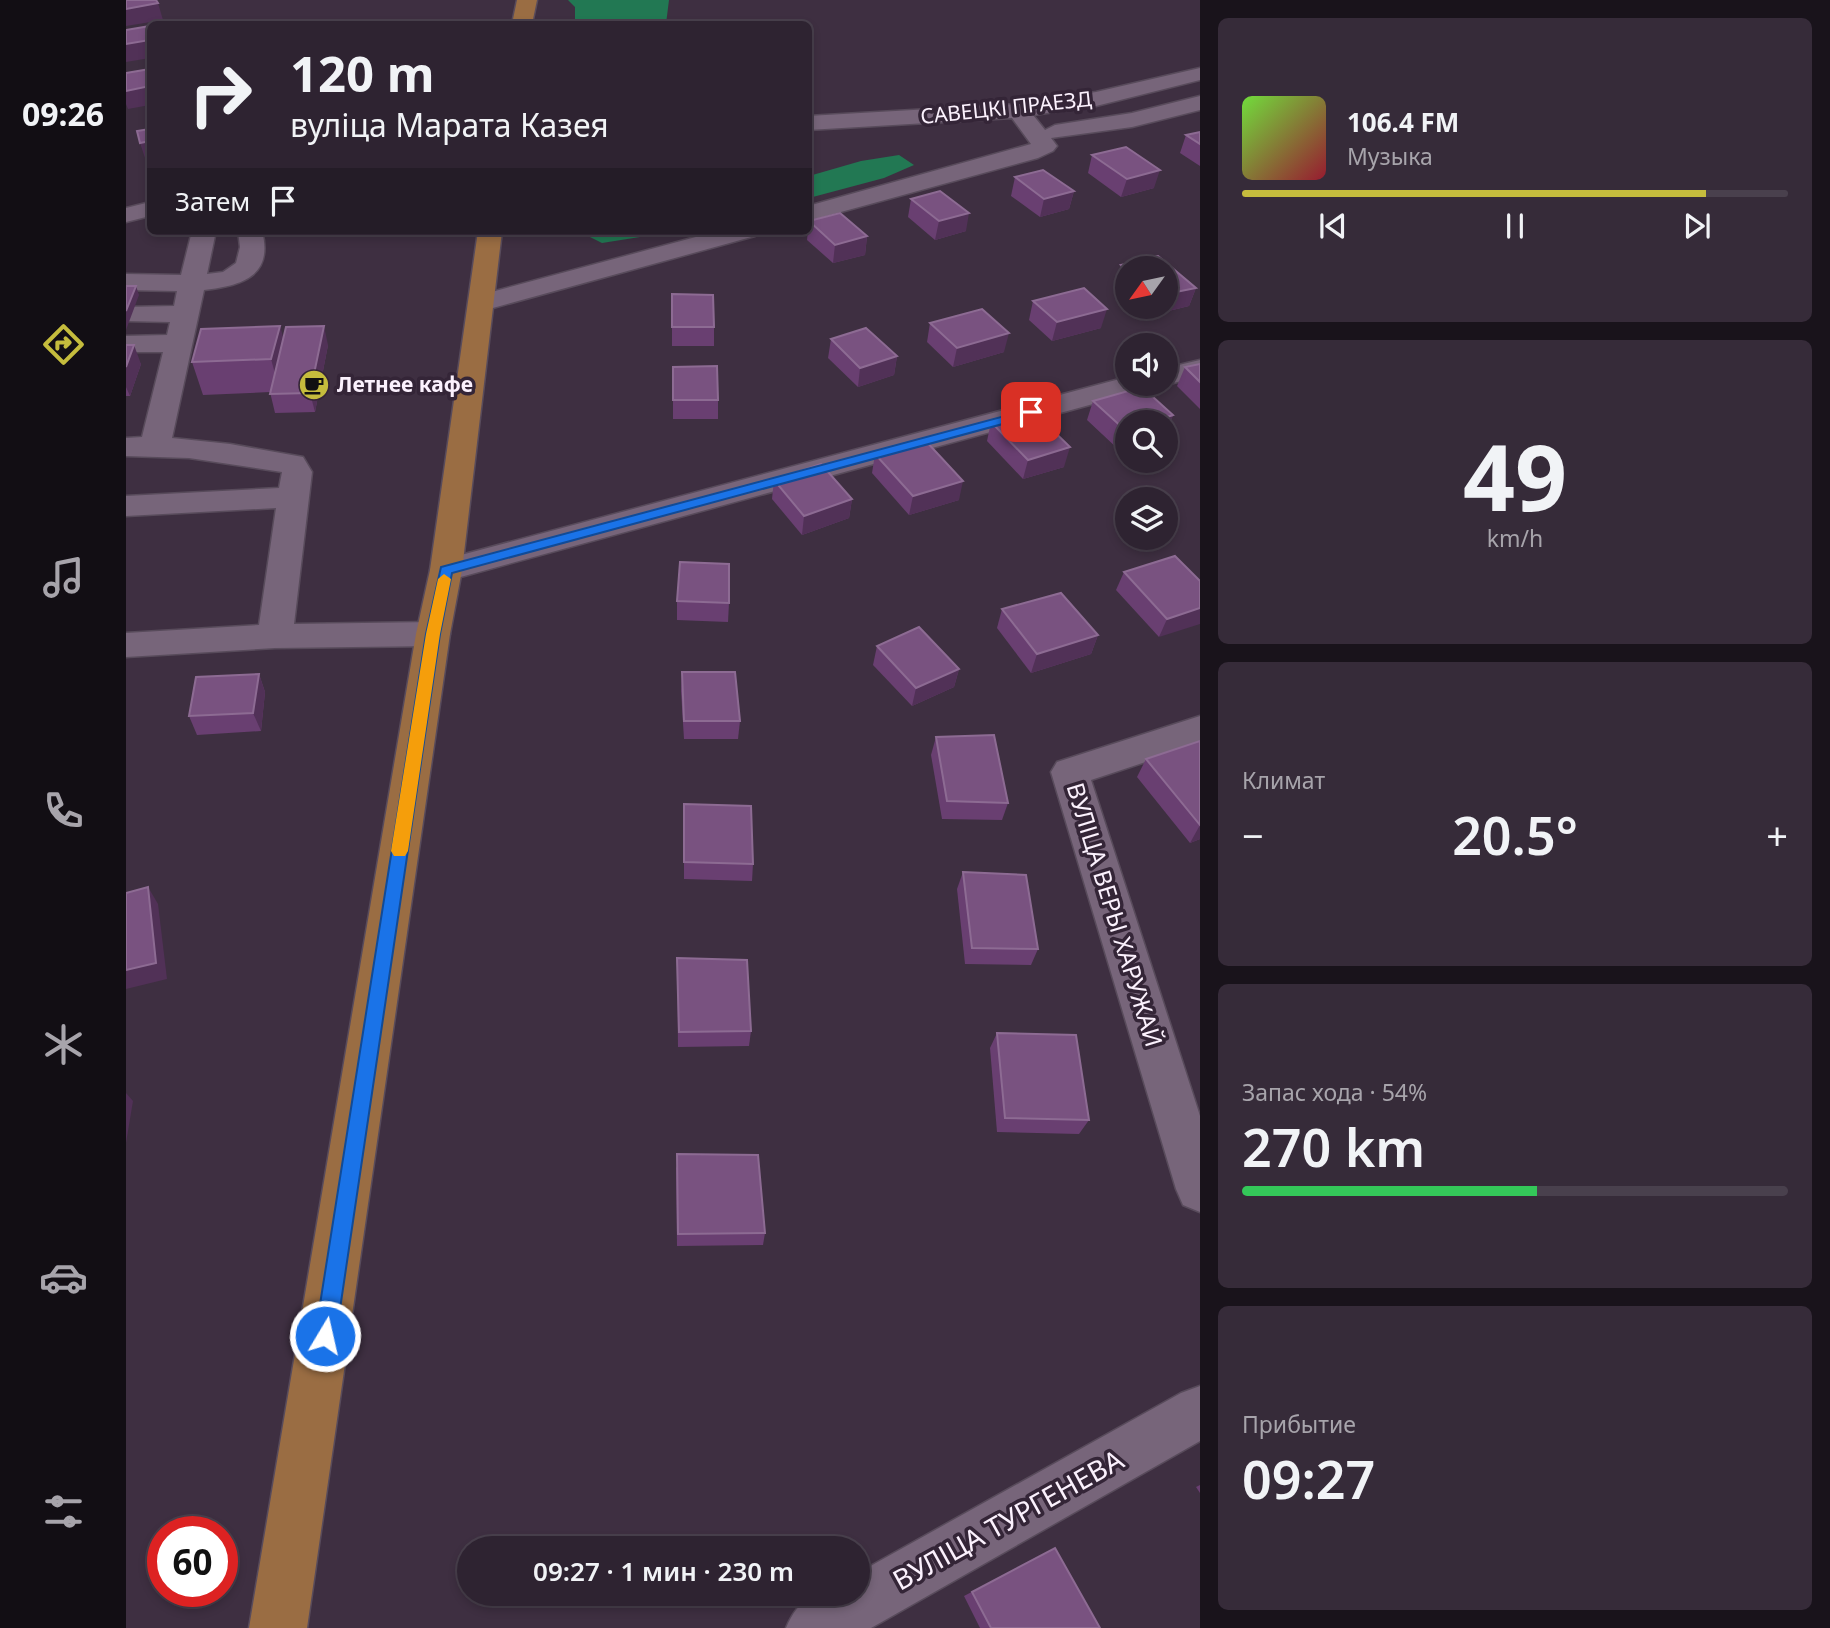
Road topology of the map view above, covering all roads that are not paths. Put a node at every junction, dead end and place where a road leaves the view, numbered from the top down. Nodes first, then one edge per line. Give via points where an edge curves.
1 (527, 0) edge
2 (523, 21) edge
3 (1200, 74) edge
4 (999, 89) dead end
5 (1200, 103) edge
6 (1018, 111) junction
7 (812, 123) edge
8 (1010, 136) dead end
9 (1041, 140) junction
10 (147, 210) edge
11 (812, 213) edge
12 (126, 215) edge
13 (203, 235) edge
14 (251, 235) edge
15 (490, 235) edge
16 (731, 235) edge
17 (126, 282) edge
18 (194, 282) junction
19 (481, 303) junction
20 (132, 314) edge
21 (187, 314) junction
22 (179, 343) junction
23 (126, 344) edge
24 (1200, 368) edge
25 (1178, 373) edge
26 (1115, 389) edge
27 (140, 447) edge
28 (291, 497) junction
29 (126, 506) edge
30 (446, 570) junction
31 (433, 634) junction
32 (275, 636) junction
33 (126, 645) edge
34 (1200, 730) edge
35 (1200, 1189) edge
36 (1200, 1412) edge
37 (278, 1628) edge
38 (816, 1628) edge

1 - 2 main road
3 - 6 street, САВЕЦКІ ПРАЕЗД via 1096,99
4 - 6 street
5 - 9 street, САВЕЦКІ ПРАЕЗД
6 - 7 street, САВЕЦКІ ПРАЕЗД
6 - 9 street
8 - 9 street, САВЕЦКІ ПРАЕЗД
9 - 11 street, САВЕЦКІ ПРАЕЗД via 1030,153
10 - 12 street
13 - 18 street
14 - 18 street via 251,257 242,272 220,281
15 - 19 main road
16 - 19 street
17 - 18 street
18 - 21 street
19 - 30 main road
20 - 21 street
21 - 22 street
22 - 23 street
22 - 27 street
24 - 25 street
26 - 30 street
27 - 28 street via 217,451 292,464 297,472
28 - 29 street
28 - 32 street
30 - 31 main road
31 - 32 street
31 - 37 main road
32 - 33 street
34 - 35 street, ВУЛІЦА ВЕРЫ ХАРУЖАЙ via 1070,772
36 - 38 street, ВУЛІЦА ТУРГЕНЕВА

